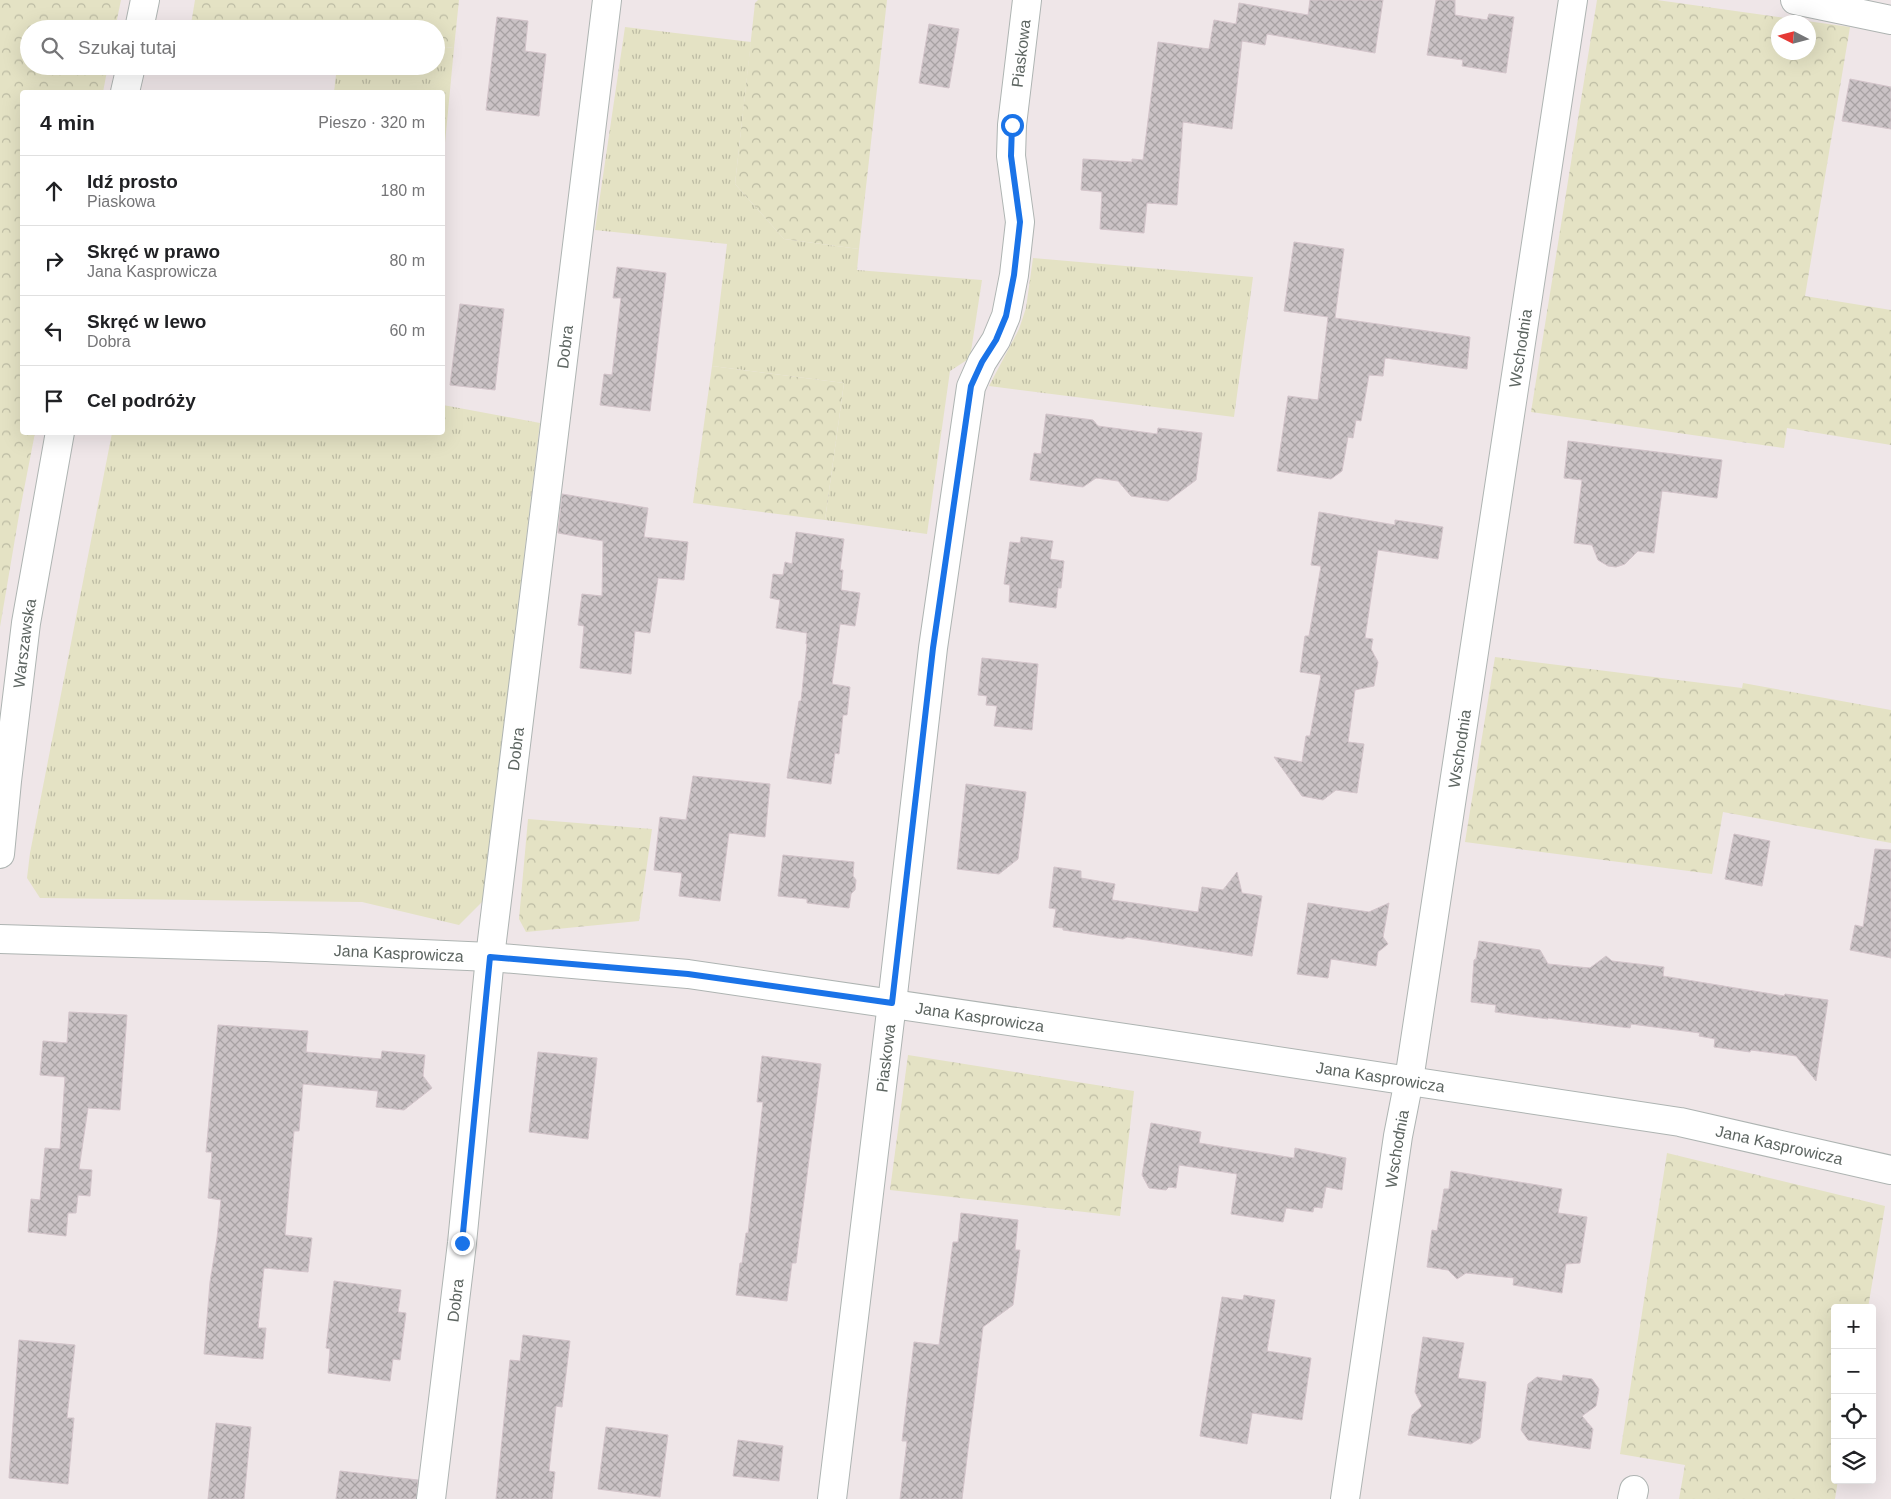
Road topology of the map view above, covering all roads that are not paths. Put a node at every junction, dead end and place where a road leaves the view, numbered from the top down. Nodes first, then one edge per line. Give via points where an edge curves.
1 (145, 0) edge
2 (607, 0) edge
3 (1027, 0) edge
4 (1573, 0) edge
5 (1795, 0) edge
6 (141, 20) edge
7 (1891, 20) edge
8 (129, 75) edge
9 (125, 90) edge
10 (59, 435) edge
11 (0, 854) edge
12 (0, 939) edge
13 (490, 957) junction
14 (892, 1003) junction
15 (1409, 1080) junction
16 (1891, 1170) edge
17 (431, 1499) edge
18 (832, 1499) edge
19 (1346, 1499) edge

1 - 6 street
2 - 13 street, Dobra
3 - 14 street, Piaskowa via 1012,125 1011,156 1020,222 1014,275 1006,316 971,386 933,648
4 - 15 street, Wschodnia
5 - 7 street
8 - 9 street
10 - 11 street, Warszawska via 26,623
12 - 13 street, Jana Kasprowicza
13 - 14 street, Jana Kasprowicza via 688,974
13 - 17 street, Dobra via 462,1243
14 - 15 street, Jana Kasprowicza
14 - 18 street, Piaskowa
15 - 16 street, Jana Kasprowicza via 1680,1122
15 - 19 street, Wschodnia via 1398,1136

